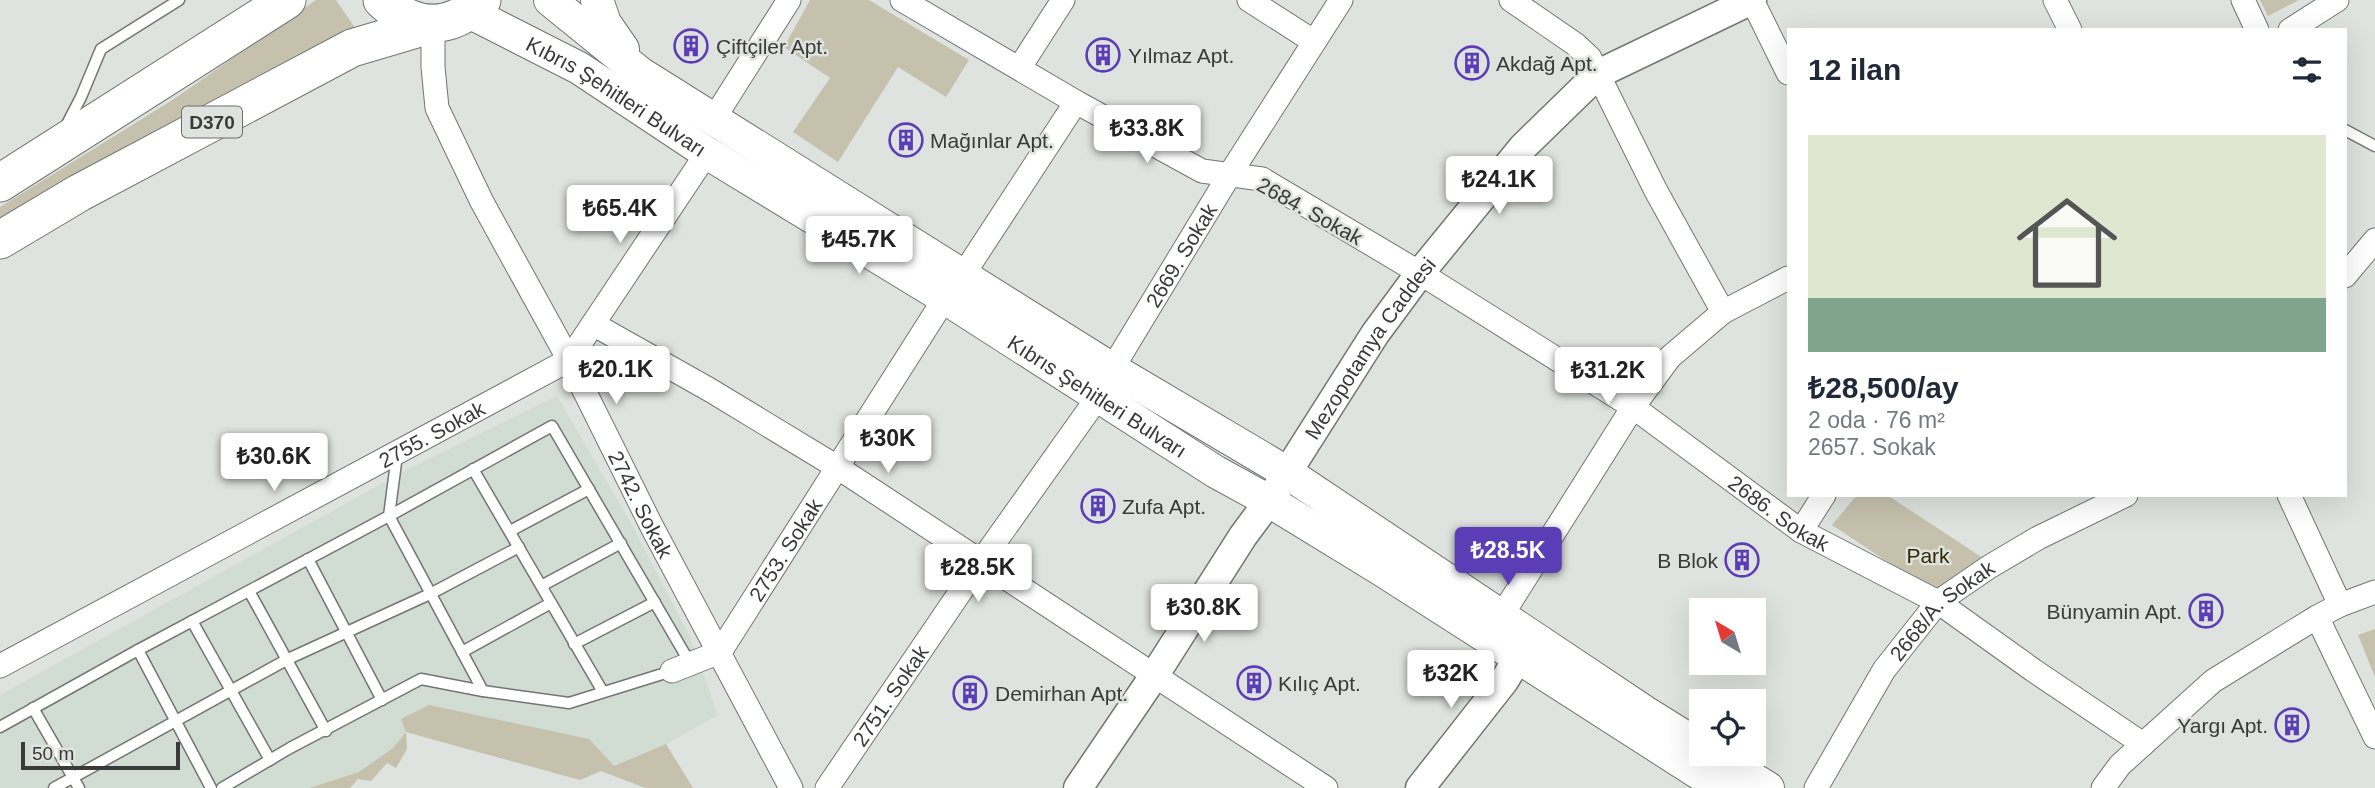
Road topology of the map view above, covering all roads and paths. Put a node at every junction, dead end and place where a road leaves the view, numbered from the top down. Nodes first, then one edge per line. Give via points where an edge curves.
1 (179, 0) edge
2 (287, 0) edge
3 (382, 0) edge
4 (550, 0) edge
5 (597, 0) edge
6 (789, 0) edge
7 (902, 0) edge
8 (1063, 0) edge
9 (1249, 0) edge
10 (1341, 0) edge
11 (1511, 0) edge
12 (1752, 0) edge
13 (2055, 0) edge
14 (2243, 0) edge
15 (2337, 0) edge
16 (476, 6) edge
17 (433, 24) junction
18 (2069, 28) edge
19 (2256, 28) edge
20 (2293, 28) edge
21 (1313, 41) junction
22 (1020, 67) junction
23 (1787, 71) edge
24 (640, 74) junction
25 (1598, 74) junction
26 (1076, 102) junction
27 (713, 120) junction
28 (2347, 131) edge
29 (2375, 146) edge
30 (54, 149) junction
31 (707, 153) junction
32 (1230, 174) junction
33 (0, 183) edge
34 (0, 240) edge
35 (2375, 240) edge
36 (1420, 273) junction
37 (2347, 274) edge
38 (1787, 279) edge
39 (954, 287) junction
40 (1723, 312) junction
41 (593, 324) junction
42 (569, 360) junction
43 (1112, 369) junction
44 (1098, 397) junction
45 (1633, 407) junction
46 (397, 452) junction
47 (837, 467) junction
48 (473, 468) junction
49 (1286, 472) junction
50 (589, 489) junction
51 (1823, 497) edge
52 (2122, 497) edge
53 (2291, 497) edge
54 (1269, 501) junction
55 (389, 516) junction
56 (510, 531) junction
57 (1801, 531) junction
58 (621, 542) junction
59 (519, 547) junction
60 (308, 559) junction
61 (980, 563) junction
62 (543, 585) junction
63 (249, 591) junction
64 (2375, 592) edge
65 (430, 594) junction
66 (655, 602) junction
67 (1938, 602) junction
68 (551, 603) junction
69 (2340, 605) junction
70 (1502, 615) junction
71 (2317, 617) junction
72 (192, 621) junction
73 (347, 631) junction
74 (574, 644) junction
75 (138, 650) junction
76 (462, 652) junction
77 (720, 652) junction
78 (1518, 658) junction
79 (288, 659) junction
80 (0, 666) edge
81 (681, 667) junction
82 (1154, 676) junction
83 (231, 689) junction
84 (483, 691) junction
85 (603, 692) junction
86 (382, 700) junction
87 (33, 708) junction
88 (176, 720) junction
89 (0, 727) edge
90 (326, 731) junction
91 (2375, 737) edge
92 (1689, 740) edge
93 (2144, 744) junction
94 (270, 760) junction
95 (1732, 766) edge
96 (76, 783) edge
97 (54, 788) edge
98 (211, 788) edge
99 (222, 788) edge
100 (791, 788) edge
101 (827, 788) edge
102 (1078, 788) edge
103 (1326, 788) edge
104 (1420, 788) edge
105 (1722, 788) edge
106 (1768, 788) edge
107 (1816, 788) edge
108 (2103, 788) edge

1 - 30 lane via 101,49
2 - 30 highway
3 - 17 highway via 396,13
4 - 24 main road, Kıbrıs Şehitleri Bulvarı
5 - 24 main road via 605,23
6 - 27 street
7 - 22 street, 2684. Sokak
8 - 22 street
9 - 21 street
10 - 21 street, 2669. Sokak
11 - 25 street via 1575,44
12 - 23 street
12 - 25 street, Mezopotamya Caddesi
13 - 18 street
14 - 19 street
15 - 20 street
16 - 17 highway, D370 via 451,21
16 - 31 main road, Kıbrıs Şehitleri Bulvarı
17 - 34 highway, D370 via 352,48
17 - 42 street, 2742. Sokak via 437,108 482,202
21 - 32 street, 2669. Sokak
22 - 26 street, 2684. Sokak
24 - 27 main road, Kıbrıs Şehitleri Bulvarı
25 - 36 street, Mezopotamya Caddesi via 1523,147
25 - 40 street
26 - 32 street, 2684. Sokak via 1202,171
26 - 39 street, 2753. Sokak
27 - 39 main road, Kıbrıs Şehitleri Bulvarı
28 - 29 lane
30 - 33 highway
31 - 39 main road, Kıbrıs Şehitleri Bulvarı
31 - 41 street, 2755. Sokak
32 - 36 street, 2684. Sokak via 1262,179
32 - 43 street, 2669. Sokak
35 - 37 street
36 - 45 street, 2686. Sokak
36 - 49 street, Mezopotamya Caddesi
38 - 40 street
39 - 43 main road, Kıbrıs Şehitleri Bulvarı
39 - 44 main road, Kıbrıs Şehitleri Bulvarı
39 - 47 street, 2753. Sokak
40 - 45 street via 1670,357
41 - 42 street, 2755. Sokak
41 - 47 street
42 - 46 street, 2755. Sokak
42 - 77 street, 2742. Sokak
43 - 49 main road, Kıbrıs Şehitleri Bulvarı
44 - 54 main road, Kıbrıs Şehitleri Bulvarı
44 - 61 street, 2751. Sokak
45 - 57 street, 2686. Sokak
45 - 70 street
46 - 55 lane
46 - 80 street, 2755. Sokak
47 - 61 street
47 - 77 street, 2753. Sokak
48 - 50 lane via 552,426
48 - 55 lane
48 - 56 lane
49 - 54 street, Mezopotamya Caddesi
49 - 70 main road, Kıbrıs Şehitleri Bulvarı
50 - 56 lane
50 - 58 lane
51 - 57 street
52 - 67 street, 2668/A. Sokak via 2038,538
53 - 69 street
54 - 78 main road, Kıbrıs Şehitleri Bulvarı
54 - 82 street, Mezopotamya Caddesi
55 - 60 lane
55 - 65 lane
56 - 59 lane
57 - 67 street, 2686. Sokak
58 - 62 lane
58 - 66 lane
59 - 62 lane
59 - 65 lane
60 - 63 lane
60 - 73 lane
61 - 82 street
61 - 101 street, 2751. Sokak
62 - 68 lane
63 - 72 lane
63 - 79 lane
64 - 69 street
65 - 73 lane
65 - 76 lane
66 - 74 lane
66 - 81 lane
67 - 93 street, 2686. Sokak
67 - 107 street, 2668/A. Sokak via 1884,670
68 - 74 lane
68 - 76 lane
69 - 71 street
70 - 92 main road, Kıbrıs Şehitleri Bulvarı
71 - 91 street
71 - 93 street via 2213,681
72 - 75 lane
72 - 83 lane
73 - 79 lane
73 - 86 lane
74 - 85 lane
75 - 87 lane
75 - 88 lane
76 - 84 lane
77 - 81 street
77 - 100 street, 2742. Sokak
78 - 104 street
78 - 105 main road, Kıbrıs Şehitleri Bulvarı
79 - 83 lane
79 - 90 lane
81 - 85 lane
82 - 102 street, Mezopotamya Caddesi
82 - 103 street
83 - 88 lane
83 - 94 lane
84 - 85 lane via 569,703
84 - 86 lane via 421,679
86 - 90 lane
87 - 89 lane
87 - 96 lane
88 - 96 lane
88 - 98 lane
90 - 94 lane
93 - 108 street
94 - 99 lane
95 - 106 main road
96 - 97 lane

